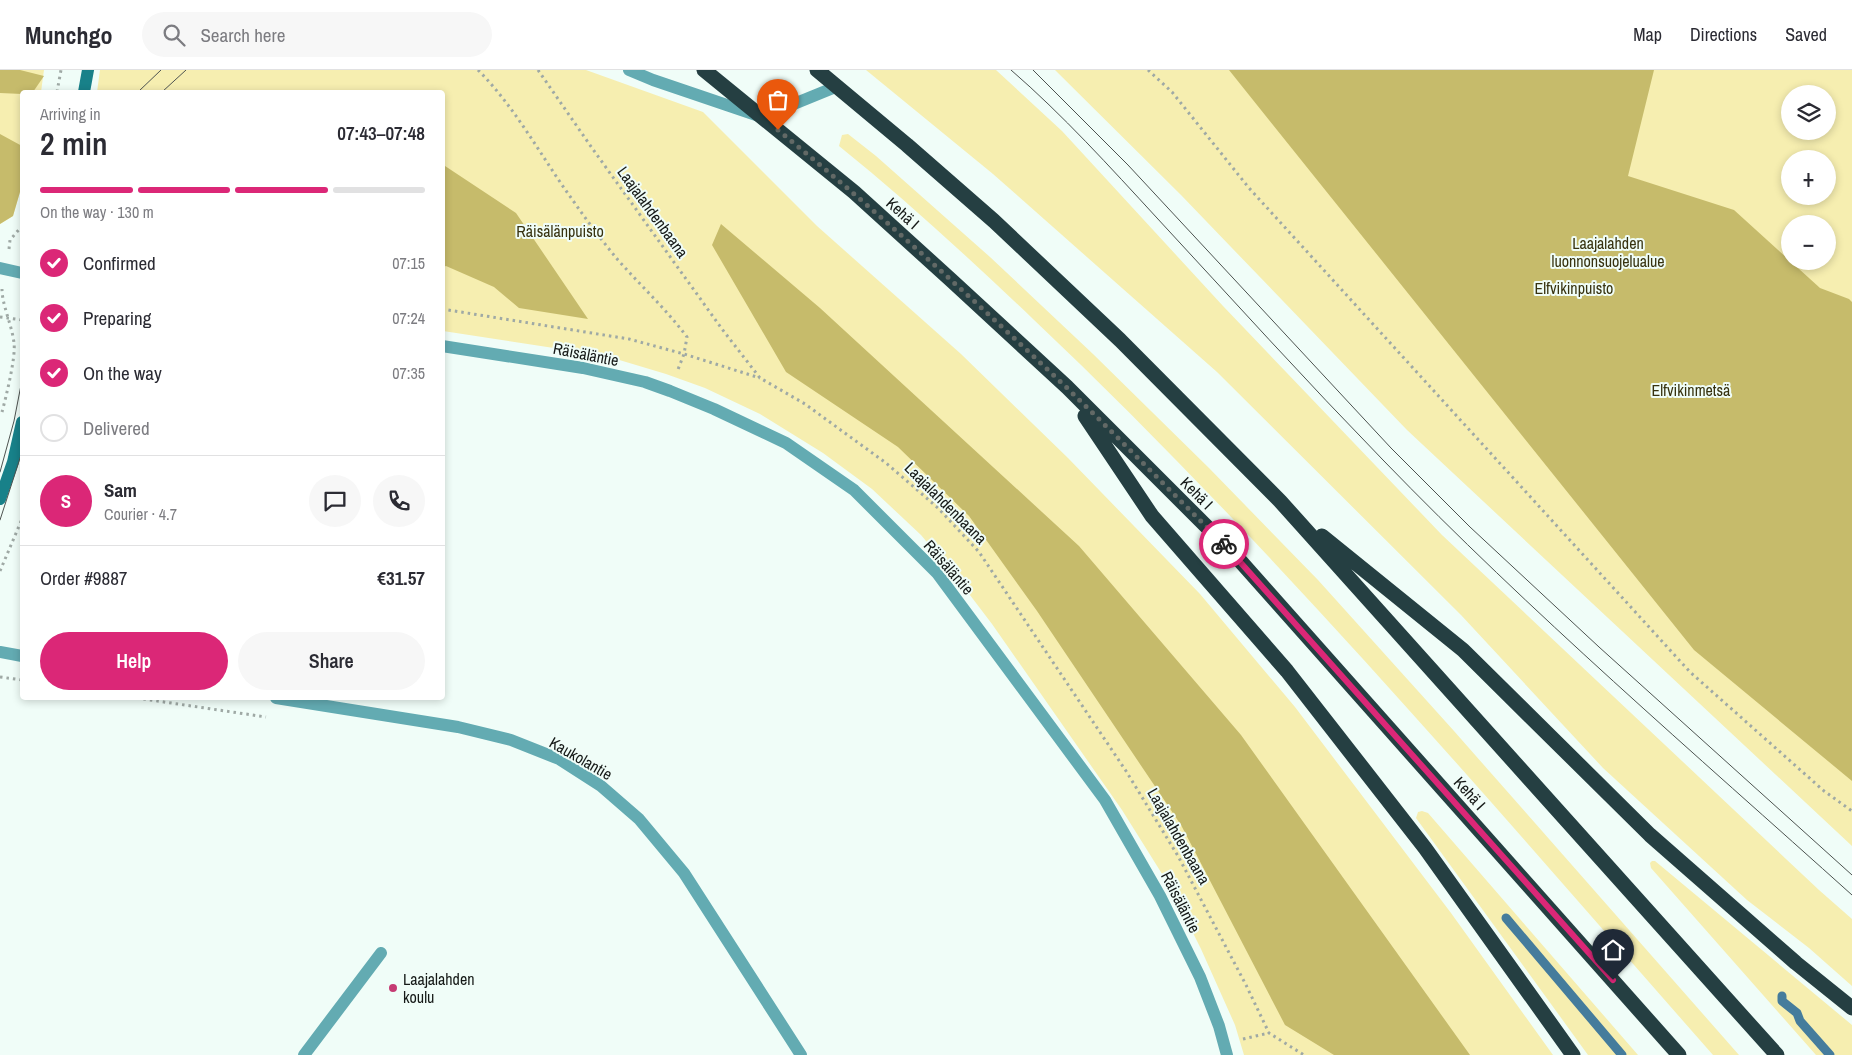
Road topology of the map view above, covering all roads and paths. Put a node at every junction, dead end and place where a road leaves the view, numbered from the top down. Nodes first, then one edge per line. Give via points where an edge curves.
1 (61, 70) edge
2 (88, 70) edge
3 (478, 70) edge
4 (538, 70) edge
5 (629, 70) edge
6 (704, 70) edge
7 (817, 70) edge
8 (1148, 70) edge
9 (838, 86) junction
10 (57, 90) edge
11 (84, 90) edge
12 (762, 117) junction
13 (20, 228) edge
14 (3, 269) edge
15 (20, 273) edge
16 (445, 309) edge
17 (0, 317) edge
18 (9, 317) junction
19 (20, 320) edge
20 (445, 346) edge
21 (684, 354) junction
22 (760, 378) junction
23 (1067, 388) junction
24 (0, 418) edge
25 (20, 430) edge
26 (0, 499) edge
27 (1280, 501) junction
28 (20, 524) edge
29 (0, 570) edge
30 (0, 652) edge
31 (20, 656) edge
32 (0, 676) edge
33 (20, 680) edge
34 (151, 700) edge
35 (289, 700) edge
36 (273, 718) dead end
37 (1852, 811) edge
38 (381, 954) dead end
39 (1852, 1008) edge
40 (1269, 1033) junction
41 (1226, 1050) edge
42 (304, 1055) edge
43 (802, 1055) edge
44 (1304, 1055) edge
45 (1573, 1055) edge
46 (1679, 1055) edge
47 (1777, 1055) edge

1 - 10 path
2 - 11 street
3 - 21 path via 527,131 612,252 674,319 687,337
4 - 22 path, Laajalahdenbaana via 705,306
5 - 12 street
6 - 12 highway, Kehä I
7 - 9 highway
8 - 37 path via 1172,92 1249,188 1690,672 1824,791
9 - 12 street
9 - 27 highway via 994,221 1120,340
12 - 23 highway, Kehä I via 854,192
13 - 14 path via 10,240
14 - 15 street
14 - 18 path via 2,299
16 - 21 path via 629,339
17 - 18 path
18 - 19 path
18 - 24 path via 15,345
20 - 41 street, Räisäläntie via 583,368 645,382 714,408 786,443 854,490 937,573 1105,800 1164,904 1200,977
21 - 22 path
22 - 40 path, Laajalahdenbaana via 805,404 886,463 938,508 979,552 1126,770 1174,848
23 - 45 highway via 1152,516 1287,671 1425,848
23 - 46 highway, Kehä I via 1234,554
25 - 26 street
27 - 39 highway via 1463,650 1650,835
27 - 47 highway
28 - 29 path
30 - 31 street
32 - 33 path
34 - 36 path
35 - 43 street, Kaukolantie via 458,727 511,740 558,759 601,786 639,819 684,873
38 - 42 street
40 - 41 path
40 - 44 path

